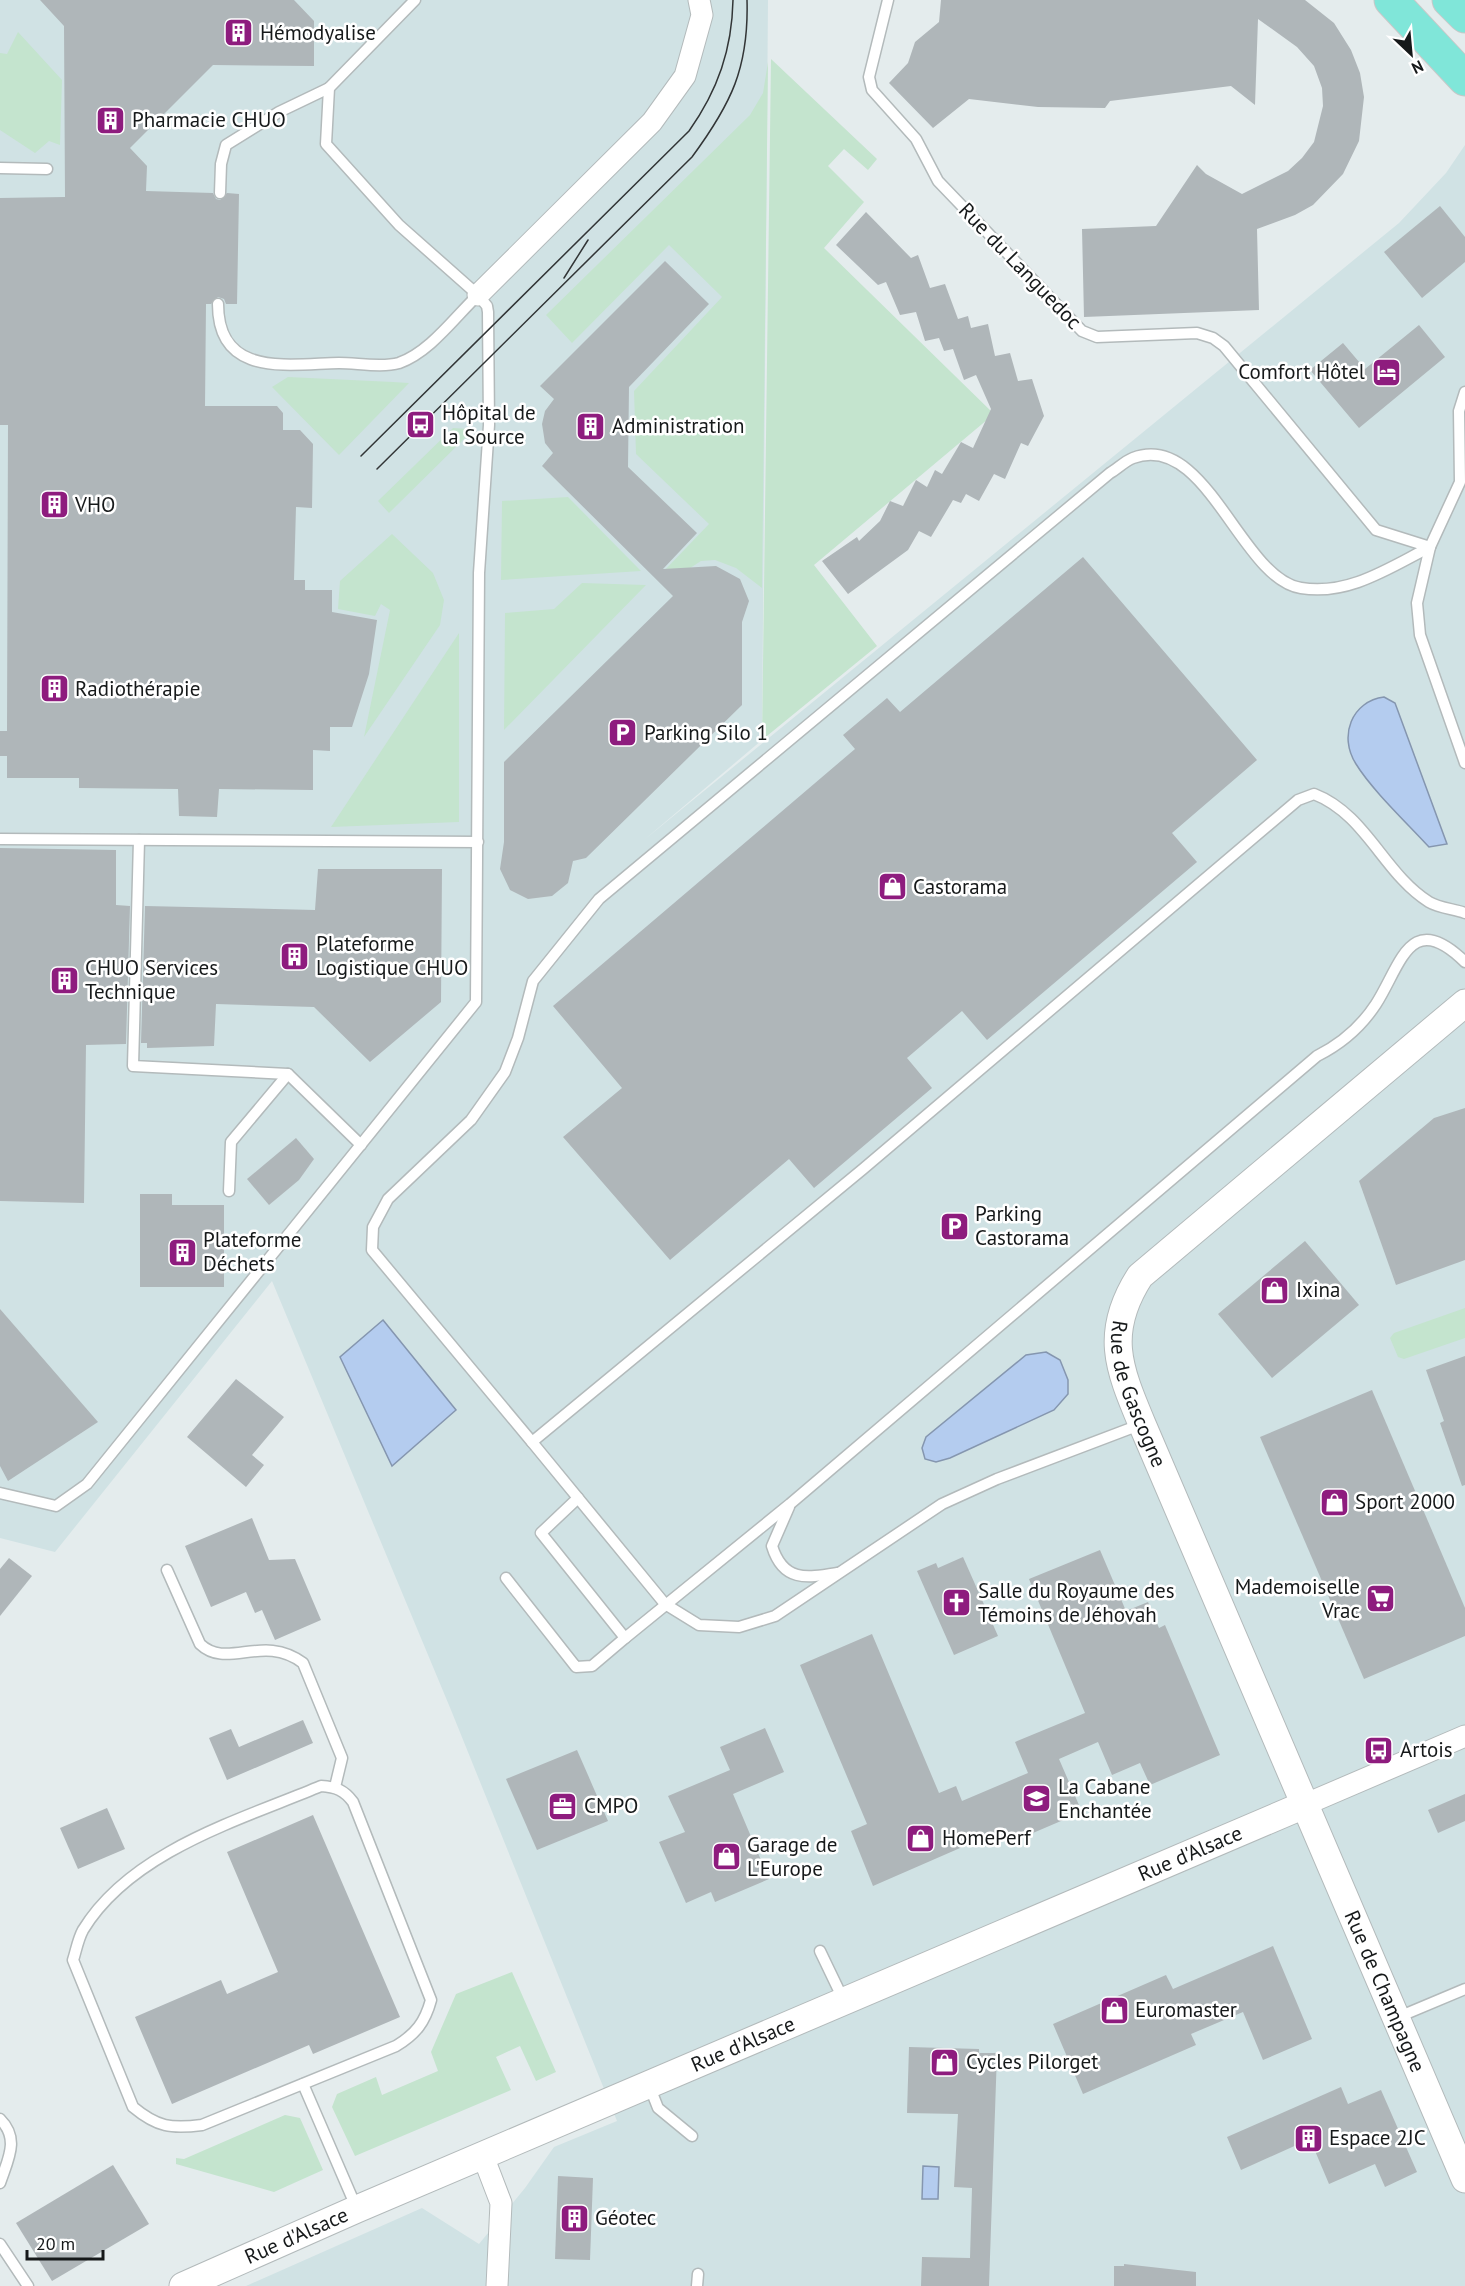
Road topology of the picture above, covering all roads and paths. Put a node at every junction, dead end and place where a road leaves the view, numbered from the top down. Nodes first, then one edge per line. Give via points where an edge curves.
1 (415, 0) edge
2 (699, 0) edge
3 (888, 0) edge
4 (1391, 0) edge
5 (1401, 0) edge
6 (1449, 0) edge
7 (1465, 16) edge
8 (1465, 62) edge
9 (1465, 79) edge
10 (329, 88) junction
11 (0, 168) edge
12 (47, 169) dead end
13 (220, 193) dead end
14 (478, 295) junction
15 (218, 304) dead end
16 (1465, 392) edge
17 (1430, 547) junction
18 (1465, 763) edge
19 (0, 839) edge
20 (139, 840) junction
21 (478, 842) junction
22 (1465, 913) edge
23 (1465, 962) edge
24 (1465, 1003) edge
25 (288, 1074) junction
26 (361, 1145) junction
27 (230, 1191) dead end
28 (1142, 1424) junction
29 (532, 1442) junction
30 (0, 1493) edge
31 (578, 1498) junction
32 (790, 1504) junction
33 (167, 1570) dead end
34 (840, 1573) junction
35 (506, 1578) dead end
36 (665, 1604) junction
37 (625, 1638) junction
38 (1465, 1736) edge
39 (335, 1787) junction
40 (1304, 1805) junction
41 (820, 1951) dead end
42 (1465, 1989) edge
43 (844, 2002) junction
44 (1396, 2019) junction
45 (303, 2084) junction
46 (649, 2085) junction
47 (0, 2119) edge
48 (692, 2136) dead end
49 (483, 2156) junction
50 (1465, 2179) edge
51 (0, 2183) edge
52 (357, 2209) junction
53 (0, 2244) edge
54 (698, 2274) dead end
55 (28, 2286) edge
56 (183, 2286) edge
57 (497, 2286) edge
58 (697, 2286) edge

1 - 10 lane
2 - 14 street via 702,15 685,76 652,122
3 - 17 lane, Rue du Languedoc via 869,77 872,90 916,139 938,182 1082,331 1097,338 1197,333 1214,338 1376,530
4 - 9 main road
5 - 8 main road
6 - 7 main road
10 - 13 lane via 279,112 226,145
10 - 14 lane via 326,144 399,225
11 - 12 lane
14 - 15 lane via 420,353 397,364 288,367 250,361 225,340 218,321
14 - 21 lane via 488,312 489,359 489,425 479,573
16 - 17 lane via 1459,411 1460,482
17 - 18 lane via 1417,603 1420,635
17 - 29 lane via 1360,583 1323,590 1299,588 1281,580 1260,558 1180,462 1158,456 1134,458 1074,503 599,899 533,981 505,1072 471,1120 388,1199 373,1227 372,1250
19 - 20 lane
20 - 21 lane
20 - 25 lane via 133,1066
21 - 26 lane via 476,1002
22 - 29 lane via 1431,903 1412,888 1331,800 1314,794 1298,800 863,1169
23 - 32 lane via 1442,943 1414,943 1402,955 1376,1004 1338,1046 1317,1056
24 - 28 street, Rue de Gascogne via 1140,1276 1125,1302 1117,1333 1121,1373
25 - 26 lane
25 - 27 lane via 231,1142
26 - 30 lane via 87,1484 56,1506
28 - 34 lane via 942,1504
28 - 40 street, Rue de Gascogne
29 - 31 lane
31 - 36 lane
31 - 37 lane via 541,1533
32 - 34 lane via 771,1546 777,1562 788,1572 805,1578
32 - 36 lane
33 - 39 lane via 200,1644 208,1652 224,1655 265,1648 290,1653 303,1663 342,1758
34 - 36 lane via 775,1616 739,1627 699,1625
35 - 37 lane via 576,1666 592,1666
36 - 37 lane
38 - 40 street
39 - 45 lane via 353,1802 431,2000 426,2018 412,2036
39 - 45 lane via 321,1786 165,1853 110,1895 82,1932 73,1960 133,2107 150,2121 176,2128 202,2125
40 - 43 street, Rue d'Alsace
40 - 44 street, Rue de Champagne
41 - 43 lane
42 - 44 lane
43 - 46 street, Rue d'Alsace
44 - 50 street, Rue de Champagne
45 - 52 lane
46 - 48 lane via 658,2108
46 - 49 street, Rue d'Alsace
47 - 51 lane via 9,2128 13,2142
49 - 52 street, Rue d'Alsace
49 - 57 street via 501,2203
52 - 56 street, Rue d'Alsace
53 - 55 lane
54 - 58 lane

